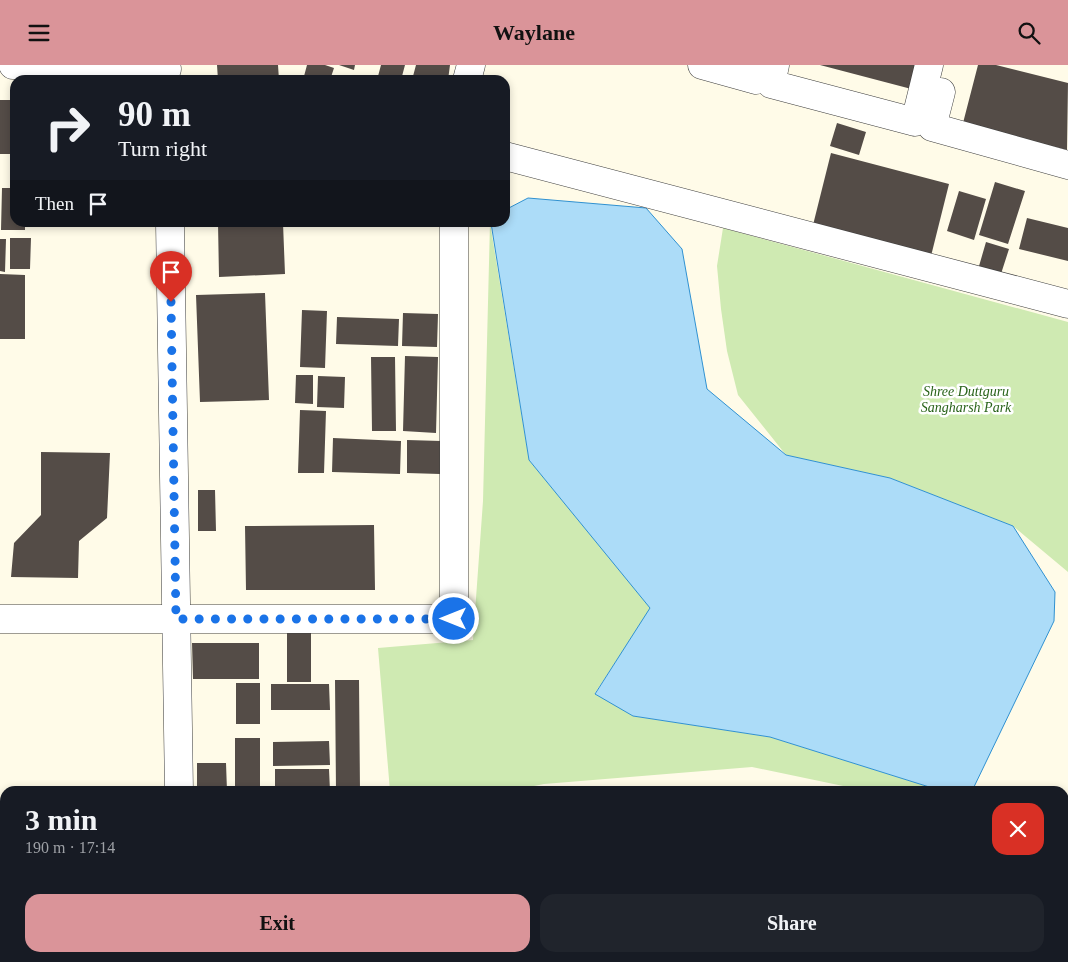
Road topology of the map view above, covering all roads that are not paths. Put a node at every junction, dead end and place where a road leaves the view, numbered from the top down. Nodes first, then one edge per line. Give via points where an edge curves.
1 (13, 65) edge
2 (702, 65) edge
3 (759, 65) edge
4 (775, 65) edge
5 (930, 65) edge
6 (947, 65) edge
7 (167, 71) edge
8 (510, 157) edge
9 (1068, 165) edge
10 (170, 227) edge
11 (454, 227) edge
12 (1068, 305) edge
13 (0, 619) edge
14 (176, 619) junction
15 (179, 786) edge

1 - 7 street
2 - 3 street via 756,80
4 - 5 street via 770,84 914,122
6 - 9 street via 932,127
8 - 12 street
10 - 14 street
11 - 14 street via 454,619
13 - 14 street
14 - 15 street

